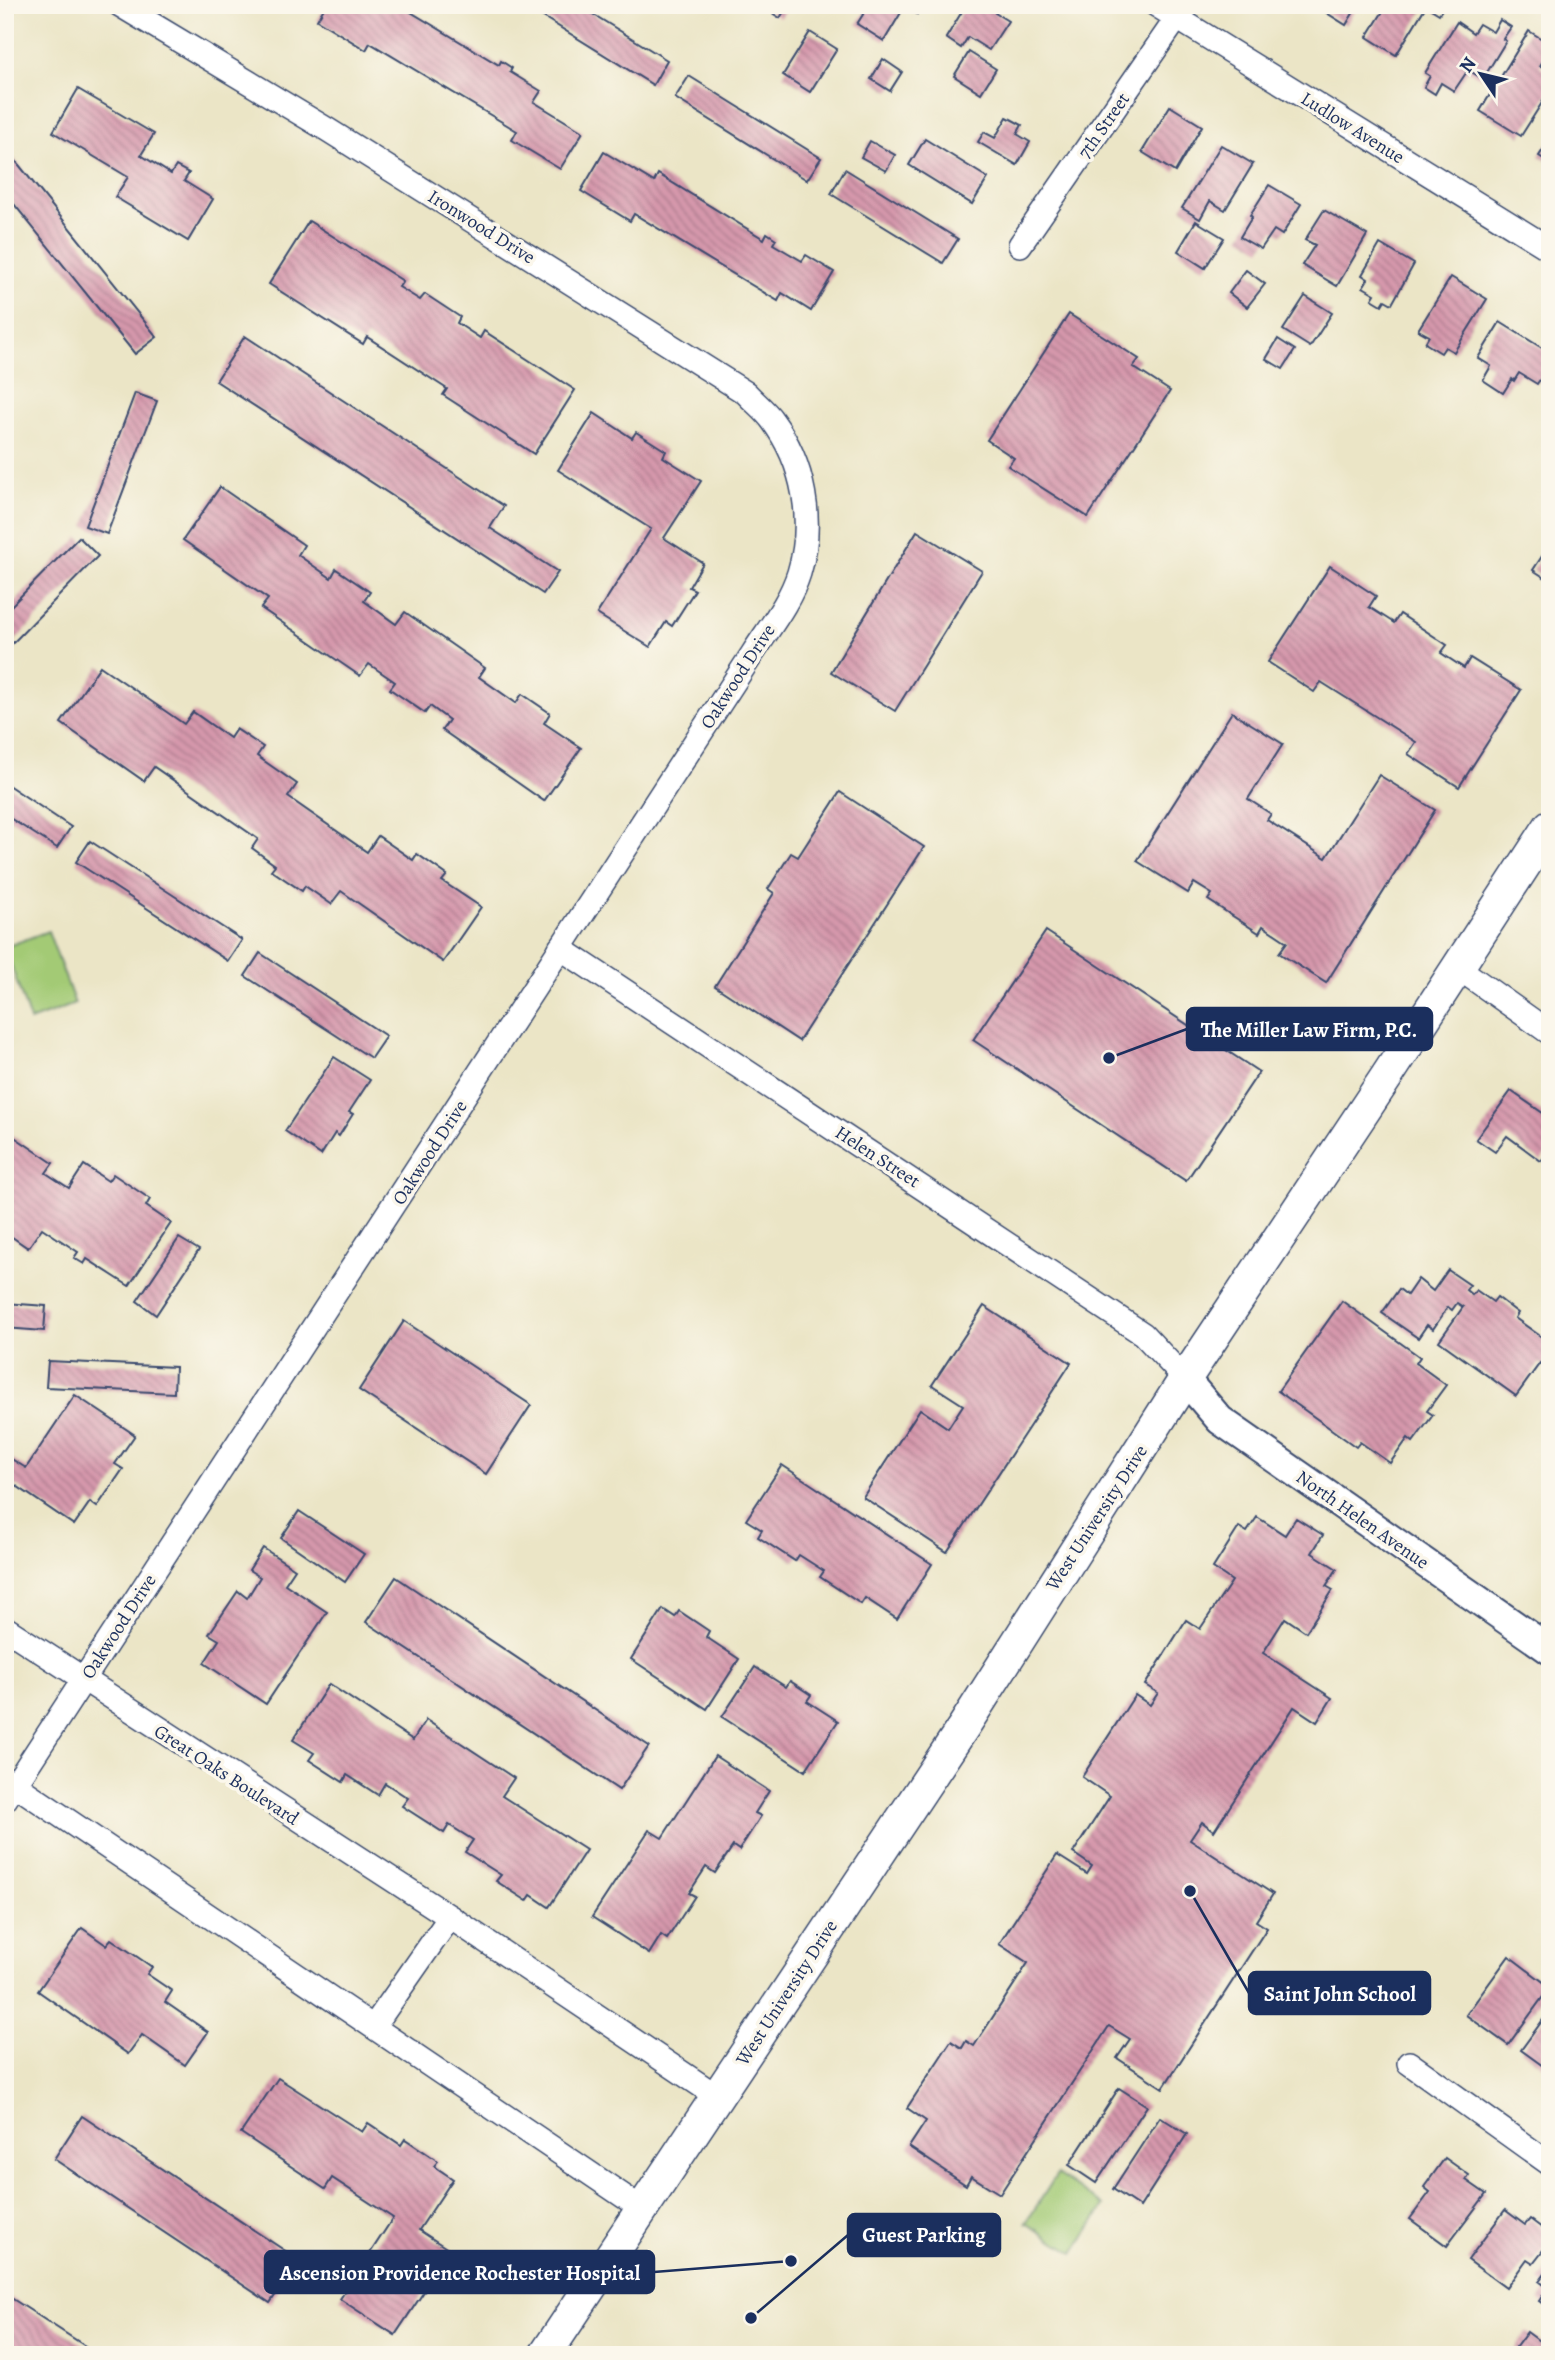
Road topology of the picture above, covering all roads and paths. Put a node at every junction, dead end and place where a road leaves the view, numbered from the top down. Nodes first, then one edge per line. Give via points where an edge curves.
1 (120, 5) edge
2 (1156, 5) edge
3 (1182, 12) edge
4 (1020, 245) dead end
5 (1550, 249) edge
6 (802, 487) joint
7 (1550, 826) edge
8 (560, 948) junction
9 (1457, 967) junction
10 (1550, 1033) edge
11 (1185, 1378) junction
12 (5, 1628) edge
13 (1550, 1650) edge
14 (83, 1680) junction
15 (9, 1787) edge
16 (450, 1917) junction
17 (374, 2026) junction
18 (1409, 2063) dead end
19 (718, 2097) junction
20 (1550, 2164) edge
21 (641, 2208) junction
22 (545, 2355) edge

1 - 6 street, Ironwood Drive via 746,393 771,418 786,442 798,464
2 - 3 street, Ludlow Avenue
3 - 4 street, 7th Street
3 - 5 street, Ludlow Avenue
6 - 8 street, Oakwood Drive via 804,550 788,597
7 - 9 main road, West University Drive
8 - 11 street, Helen Street via 1143,1334
8 - 14 street, Oakwood Drive
9 - 10 street
9 - 11 main road, West University Drive
11 - 13 street, North Helen Avenue via 1220,1420
11 - 19 main road, West University Drive via 964,1726
12 - 14 street, Great Oaks Boulevard
14 - 15 street, Oakwood Drive
14 - 16 street, Great Oaks Boulevard
15 - 17 street
16 - 17 street
16 - 19 street, Great Oaks Boulevard
17 - 21 street
18 - 20 street
19 - 21 main road, West University Drive
21 - 22 main road, West University Drive

